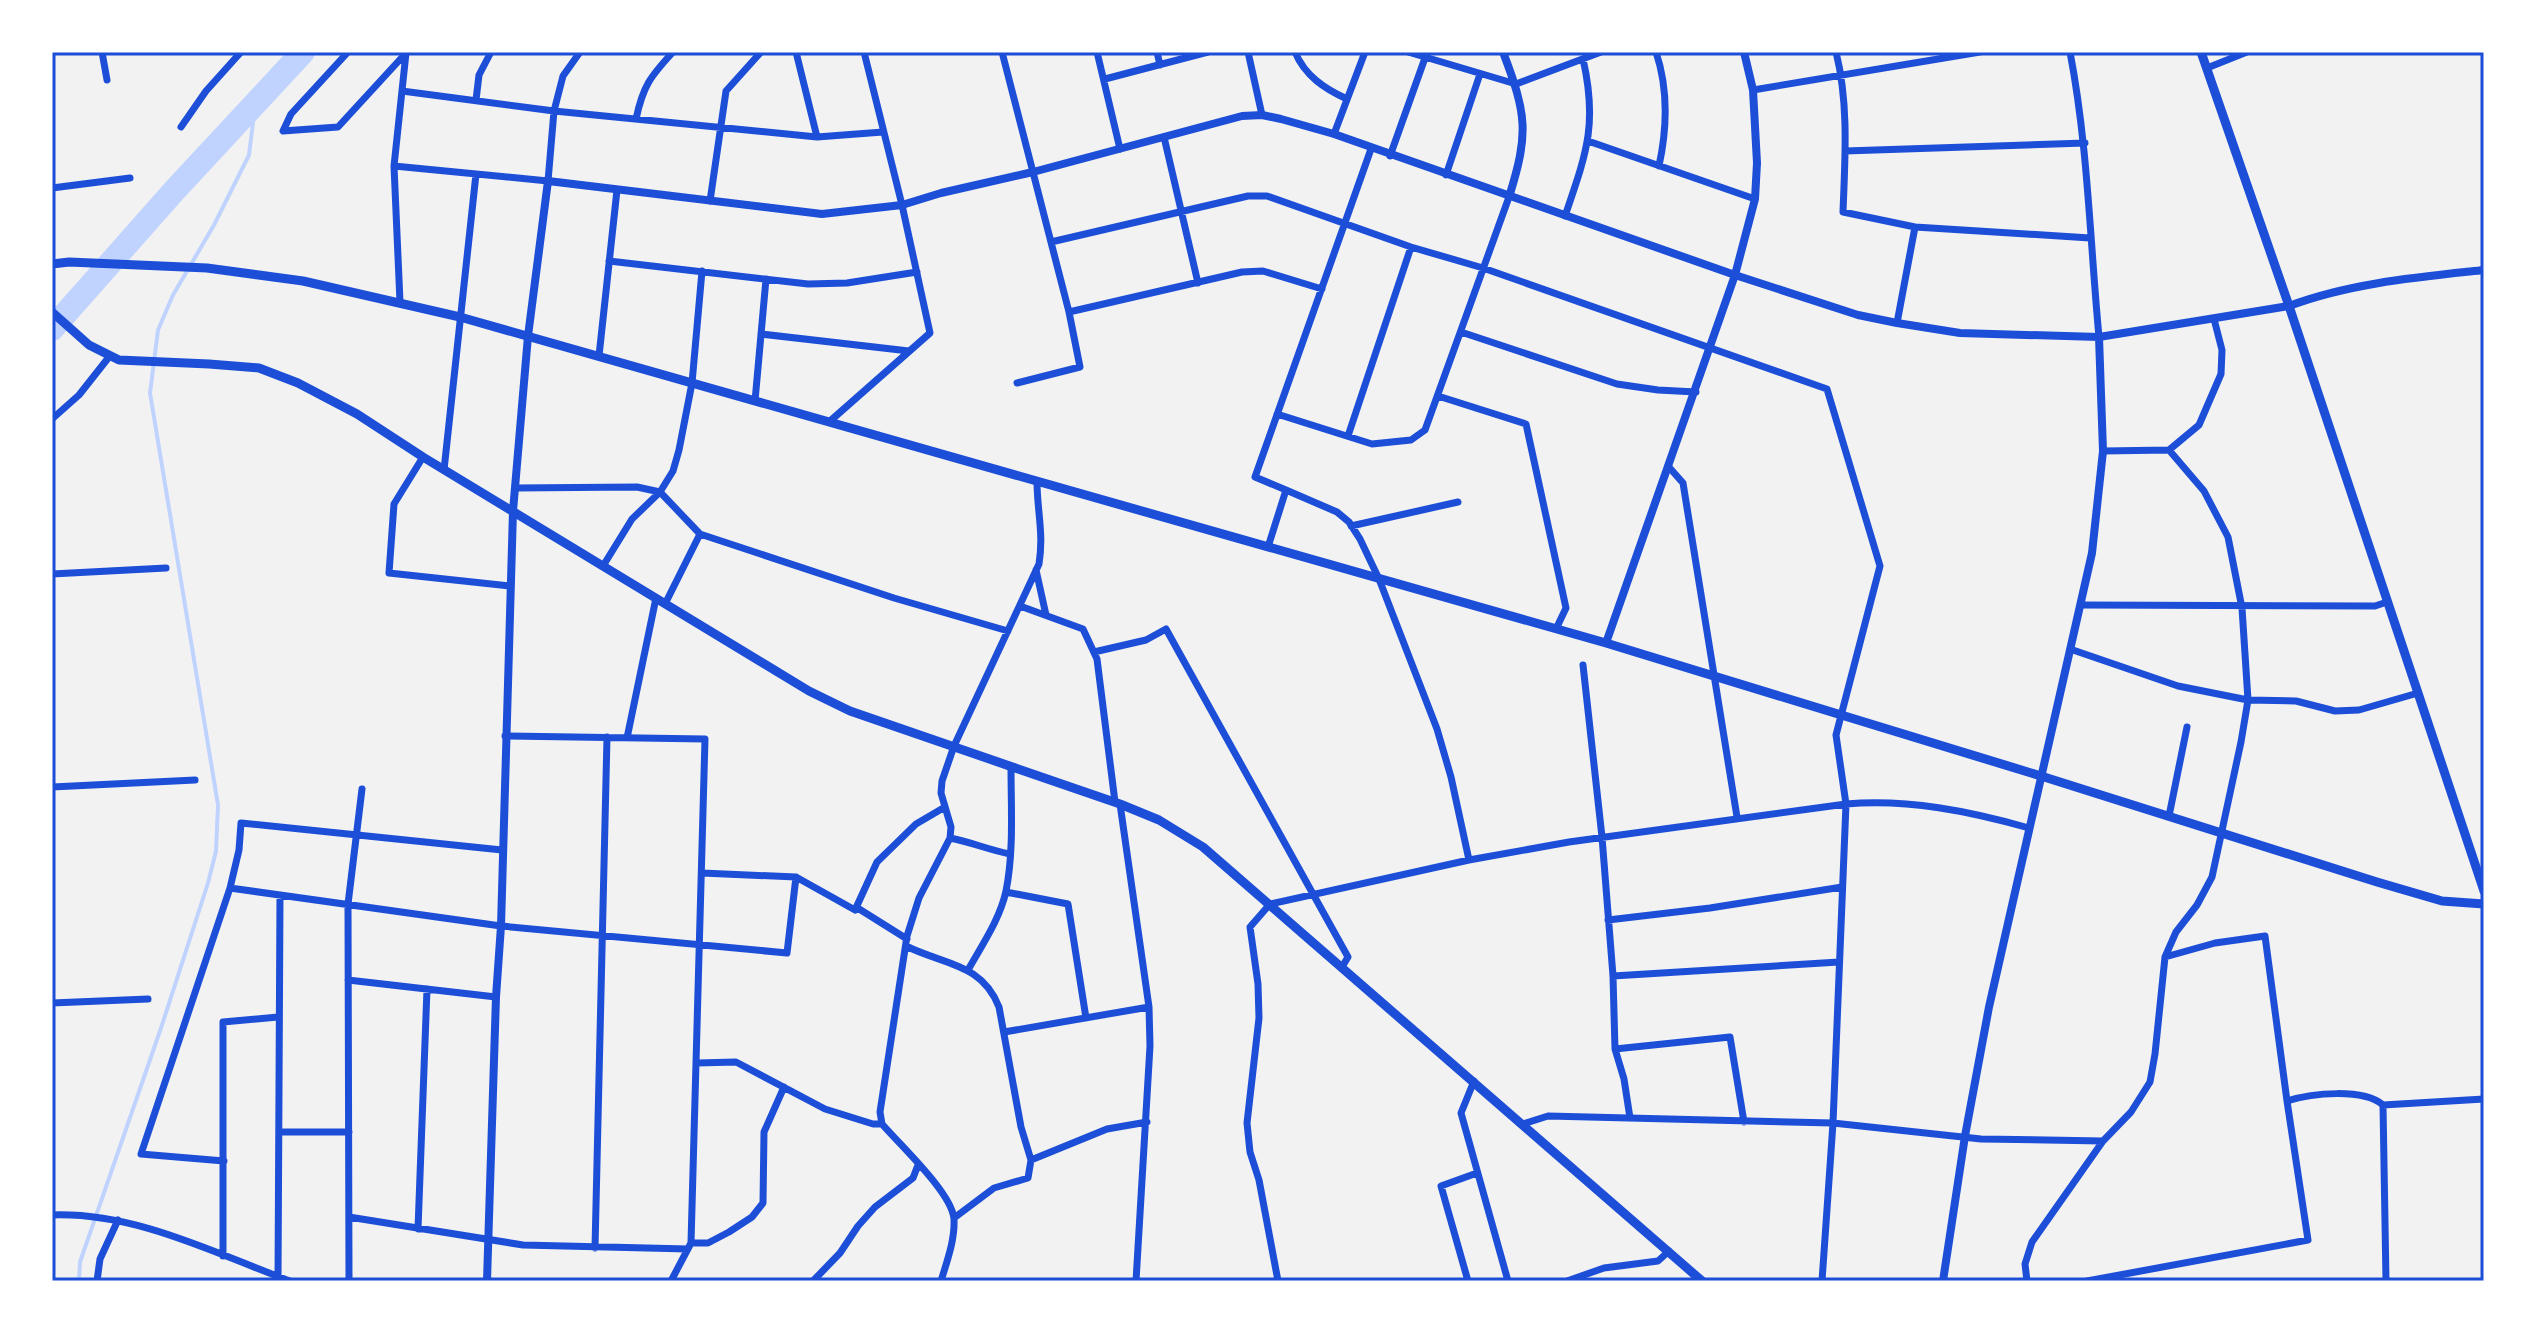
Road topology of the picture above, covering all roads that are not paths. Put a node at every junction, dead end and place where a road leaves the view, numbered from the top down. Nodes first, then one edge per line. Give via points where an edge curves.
1 (102, 52) edge
2 (241, 52) edge
3 (348, 52) edge
4 (406, 52) edge
5 (491, 52) edge
6 (580, 52) edge
7 (673, 52) edge
8 (761, 52) edge
9 (796, 52) edge
10 (864, 52) edge
11 (1002, 52) edge
12 (1097, 52) edge
13 (1157, 52) edge
14 (1208, 52) edge
15 (1248, 52) edge
16 (1295, 52) edge
17 (1365, 52) edge
18 (1408, 52) edge
19 (1503, 52) edge
20 (1601, 52) edge
21 (1656, 52) edge
22 (1744, 52) edge
23 (1836, 52) edge
24 (1980, 52) edge
25 (2070, 52) edge
26 (2201, 52) edge
27 (2247, 52) edge
28 (1193, 54) edge
29 (1425, 58) junction
30 (1583, 59) junction
31 (1160, 65) junction
32 (2207, 68) junction
33 (1480, 74) junction
34 (1842, 75) junction
35 (1105, 79) junction
36 (107, 80) dead end
37 (1516, 84) junction
38 (1753, 90) junction
39 (402, 91) junction
40 (1347, 99) junction
41 (476, 100) junction
42 (554, 111) junction
43 (1262, 115) junction
44 (636, 119) junction
45 (181, 127) dead end
46 (719, 127) junction
47 (883, 132) junction
48 (1334, 134) junction
49 (817, 137) junction
50 (1164, 137) junction
51 (1588, 141) junction
52 (2085, 143) junction
53 (1120, 149) junction
54 (1371, 149) junction
55 (1845, 151) junction
56 (1390, 156) junction
57 (394, 166) junction
58 (1659, 166) junction
59 (1033, 172) junction
60 (476, 174) junction
61 (1446, 175) junction
62 (130, 178) dead end
63 (548, 181) junction
64 (52, 188) edge
65 (617, 190) junction
66 (1509, 197) junction
67 (1755, 199) junction
68 (710, 201) junction
69 (902, 205) junction
70 (1181, 210) junction
71 (1565, 216) junction
72 (1345, 223) junction
73 (1915, 227) junction
74 (2090, 238) junction
75 (1051, 242) junction
76 (1411, 247) junction
77 (609, 261) junction
78 (52, 264) edge
79 (1483, 268) junction
80 (2484, 270) edge
81 (702, 271) junction
82 (917, 272) junction
83 (1735, 275) junction
84 (766, 279) junction
85 (1198, 283) junction
86 (1322, 289) junction
87 (400, 302) junction
88 (2289, 306) junction
89 (52, 312) edge
90 (1069, 312) junction
91 (460, 317) junction
92 (2214, 319) junction
93 (1897, 323) junction
94 (1461, 332) junction
95 (761, 334) junction
96 (528, 336) junction
97 (2099, 337) junction
98 (1710, 349) junction
99 (909, 351) junction
100 (599, 356) junction
101 (109, 357) junction
102 (692, 383) junction
103 (1017, 383) dead end
104 (1696, 392) junction
105 (1438, 396) junction
106 (755, 401) junction
107 (1277, 414) junction
108 (52, 419) edge
109 (829, 422) junction
110 (1348, 436) junction
111 (2169, 450) junction
112 (2103, 451) junction
113 (423, 457) junction
114 (1668, 466) junction
115 (444, 470) junction
116 (1037, 481) junction
117 (515, 488) junction
118 (1286, 490) junction
119 (660, 492) junction
120 (1458, 502) dead end
121 (513, 511) junction
122 (1351, 526) junction
123 (700, 534) junction
124 (1268, 547) junction
125 (603, 566) junction
126 (166, 568) dead end
127 (1036, 570) junction
128 (52, 574) edge
129 (1379, 579) junction
130 (510, 586) junction
131 (660, 601) junction
132 (2387, 602) junction
133 (2081, 605) junction
134 (1020, 606) junction
135 (2242, 608) junction
136 (1046, 615) junction
137 (1556, 629) junction
138 (1008, 631) junction
139 (1606, 643) junction
140 (2070, 649) junction
141 (1094, 652) junction
142 (1583, 665) dead end
143 (1713, 676) junction
144 (2418, 693) junction
145 (2248, 700) junction
146 (1842, 715) junction
147 (2187, 727) dead end
148 (505, 736) junction
149 (607, 737) junction
150 (627, 738) junction
151 (954, 746) junction
152 (1011, 767) junction
153 (2041, 776) junction
154 (195, 780) dead end
155 (52, 787) edge
156 (362, 789) dead end
157 (1118, 803) junction
158 (1846, 804) junction
159 (945, 807) junction
160 (2169, 816) junction
161 (1737, 817) junction
162 (2029, 828) junction
163 (2221, 833) junction
164 (357, 834) junction
165 (1602, 837) junction
166 (950, 838) junction
167 (502, 850) junction
168 (1010, 854) junction
169 (1469, 860) junction
170 (702, 873) junction
171 (796, 877) junction
172 (1842, 887) junction
173 (230, 888) junction
174 (2484, 891) edge
175 (1006, 892) junction
176 (1314, 893) junction
177 (280, 895) junction
178 (348, 904) junction
179 (1270, 904) junction
180 (2484, 904) edge
181 (856, 907) junction
182 (1608, 920) junction
183 (501, 926) junction
184 (601, 935) junction
185 (907, 943) junction
186 (700, 946) junction
187 (2165, 957) junction
188 (1839, 962) junction
189 (1342, 967) junction
190 (968, 970) junction
191 (1613, 976) junction
192 (348, 980) junction
193 (427, 989) junction
194 (496, 997) junction
195 (148, 999) dead end
196 (52, 1003) edge
197 (1149, 1007) junction
198 (278, 1017) junction
199 (1086, 1018) junction
200 (1004, 1032) junction
201 (1615, 1049) junction
202 (697, 1063) junction
203 (1474, 1081) junction
204 (784, 1087) junction
205 (2484, 1099) edge
206 (2287, 1101) junction
207 (2383, 1105) junction
208 (1630, 1118) junction
209 (1147, 1122) junction
210 (1744, 1122) junction
211 (1833, 1123) junction
212 (882, 1124) junction
213 (1523, 1124) junction
214 (279, 1132) junction
215 (349, 1132) junction
216 (1965, 1136) junction
217 (2103, 1141) junction
218 (1031, 1160) junction
219 (224, 1161) junction
220 (918, 1165) junction
221 (1477, 1173) junction
222 (52, 1215) edge
223 (349, 1217) junction
224 (954, 1218) junction
225 (115, 1219) junction
226 (418, 1229) junction
227 (488, 1240) junction
228 (690, 1246) junction
229 (595, 1248) junction
230 (1669, 1251) junction
231 (223, 1256) junction
232 (2149, 1269) junction
233 (278, 1279) edge
234 (97, 1281) edge
235 (290, 1281) edge
236 (349, 1281) edge
237 (487, 1281) edge
238 (671, 1281) edge
239 (813, 1281) edge
240 (941, 1281) edge
241 (1136, 1281) edge
242 (1278, 1281) edge
243 (1468, 1281) edge
244 (1508, 1281) edge
245 (1567, 1281) edge
246 (1702, 1281) edge
247 (1822, 1281) edge
248 (1943, 1281) edge
249 (2027, 1281) edge
250 (2087, 1281) edge
251 (2151, 1281) edge
252 (2386, 1281) edge

1 - 36 street
2 - 45 street
3 - 4 street via 291,114 283,131 338,127
4 - 39 street
5 - 41 street via 479,75
6 - 42 street via 563,76
7 - 44 street via 650,76
8 - 46 street via 726,91
9 - 49 street
10 - 47 street
11 - 59 street
12 - 35 street
13 - 31 street
14 - 28 street
15 - 43 street
16 - 40 street via 1314,79
17 - 40 street
18 - 29 street
19 - 37 street
20 - 30 street
21 - 58 street via 1664,99
22 - 38 street
23 - 34 street
24 - 34 street
25 - 52 street
26 - 32 main road
27 - 32 street
28 - 31 street
29 - 33 street
29 - 56 street
30 - 37 street
30 - 51 street via 1590,91
31 - 35 street
32 - 88 main road
33 - 37 street
33 - 61 street
34 - 38 street
34 - 55 street
35 - 53 street
37 - 66 street via 1524,142
38 - 67 street
39 - 41 street
39 - 57 street
40 - 48 street
41 - 42 street
42 - 44 street
42 - 63 street
43 - 48 street
43 - 50 street
44 - 46 street
46 - 49 street
46 - 68 street
47 - 49 street
47 - 69 street
48 - 54 street
50 - 53 street
50 - 70 street
51 - 58 street
51 - 71 street
52 - 55 street
52 - 74 street
53 - 59 street
54 - 56 street
54 - 72 street
55 - 73 street via 1843,212
56 - 61 street
57 - 60 street
57 - 87 street
58 - 67 street
59 - 69 street
59 - 75 street
60 - 63 street
60 - 91 street
61 - 66 street
62 - 64 street
63 - 65 street
63 - 96 street
65 - 68 street
65 - 77 street
66 - 71 street
66 - 79 street
67 - 83 street
68 - 69 street via 822,214
69 - 82 street
70 - 72 street via 1267,196
70 - 75 street
70 - 85 street
71 - 83 street
72 - 76 street
72 - 86 street
73 - 74 street
73 - 93 street
74 - 97 street
75 - 90 street
76 - 79 street
76 - 110 street
77 - 81 street
77 - 100 street
78 - 87 main road via 207,268
79 - 94 street
79 - 98 street
80 - 88 street via 2317,296
81 - 84 street
81 - 102 street
82 - 84 street via 847,283
82 - 99 street via 930,333
83 - 93 street
83 - 98 street
84 - 95 street
85 - 86 street via 1263,271
85 - 90 street
86 - 107 street
87 - 91 main road
88 - 92 street
88 - 132 main road
89 - 101 main road
90 - 103 street via 1080,367
91 - 96 main road
91 - 115 street
92 - 97 street
92 - 111 street via 2222,350 2221,374 2199,425
93 - 97 street via 1960,333
94 - 104 street via 1617,384
94 - 105 street
95 - 99 street
95 - 106 street
96 - 100 main road
96 - 117 street
97 - 112 street
98 - 104 street
98 - 146 street via 1827,389 1880,566
99 - 109 street
100 - 102 main road
101 - 108 street
101 - 113 main road via 274,372 357,414
102 - 106 main road
102 - 119 street via 673,471
104 - 114 street
105 - 110 street via 1425,430 1411,440 1372,444
105 - 137 street via 1526,424 1566,608
106 - 109 main road
107 - 110 street
107 - 118 street via 1255,477
109 - 116 main road
111 - 112 street
111 - 135 street via 2204,491 2228,537
112 - 133 street
113 - 115 main road
113 - 130 street via 394,504 389,573
114 - 139 street
114 - 143 street via 1683,483
115 - 121 main road
116 - 124 main road
116 - 127 street via 1042,542
117 - 119 street via 637,487
117 - 121 street
118 - 122 street via 1337,512
118 - 124 street
119 - 123 street
119 - 125 street via 632,519
120 - 122 street
121 - 125 main road
121 - 130 street
122 - 129 street
123 - 131 street
123 - 138 street
124 - 129 main road
125 - 131 main road
126 - 128 street
127 - 134 street
127 - 136 street
129 - 137 main road
129 - 169 street via 1437,729
130 - 148 street
131 - 150 street
131 - 151 main road via 809,691 850,711
132 - 135 street
132 - 144 main road
133 - 135 street
133 - 140 street
134 - 136 street
134 - 138 street
135 - 145 street
136 - 141 street via 1083,629
137 - 139 main road
138 - 151 street
139 - 143 main road
140 - 145 street via 2178,686
140 - 153 street
141 - 157 street
141 - 176 street via 1146,640 1166,629
142 - 165 street
143 - 146 main road
143 - 161 street
144 - 145 street via 2359,710 2335,711 2296,701
144 - 174 main road
145 - 163 street
146 - 153 main road
146 - 158 street via 1836,735
147 - 160 street
148 - 149 street
148 - 167 street
149 - 150 street
149 - 184 street
150 - 170 street via 705,739
151 - 152 main road
151 - 159 street via 942,781
152 - 157 main road
152 - 168 street
153 - 160 main road
153 - 162 street
154 - 155 street
156 - 164 street
157 - 179 main road via 1203,847
157 - 197 street
158 - 161 street
158 - 162 street via 1969,811
158 - 172 street
159 - 166 street
159 - 181 street via 916,824 877,862
160 - 163 main road
161 - 165 street
162 - 216 street
163 - 180 main road via 2442,901
163 - 187 street via 2212,877
164 - 167 street
164 - 173 street via 241,823
164 - 178 street
165 - 169 street
165 - 182 street
166 - 168 street
166 - 185 street via 919,898
167 - 183 street
168 - 175 street
169 - 176 street
170 - 171 street
170 - 186 street
171 - 181 street
171 - 186 street via 787,953
172 - 182 street
172 - 188 street
173 - 177 street
173 - 219 street via 141,1154
175 - 190 street
175 - 199 street via 1068,904
176 - 179 street
176 - 189 street via 1348,957
177 - 178 street
177 - 198 street
178 - 183 street
178 - 192 street
179 - 189 main road
179 - 242 street via 1250,927 1259,1018 1247,1123
181 - 185 street
182 - 191 street
183 - 184 street
183 - 194 street
184 - 186 street
184 - 229 street
185 - 190 street
185 - 212 street
186 - 202 street
187 - 206 street via 2265,936
187 - 217 street via 2150,1082
188 - 191 street
188 - 211 street
189 - 203 main road
190 - 200 street via 993,991
191 - 201 street
192 - 193 street
192 - 215 street
193 - 194 street
193 - 226 street
194 - 227 street
195 - 196 street
197 - 199 street
197 - 209 street
198 - 214 street
198 - 219 street via 223,1022
199 - 200 street
200 - 218 street
201 - 208 street
201 - 210 street via 1730,1037
202 - 204 street via 736,1062
202 - 228 street
203 - 213 main road
203 - 221 street via 1461,1113
204 - 212 street via 825,1109
204 - 228 street via 764,1132 763,1203 729,1232
205 - 207 street
206 - 207 street via 2338,1094 2375,1098
206 - 232 street via 2308,1240
207 - 252 street
208 - 210 street
208 - 213 street via 1548,1116
209 - 218 street via 1107,1129
209 - 241 street
210 - 211 street
211 - 216 street
211 - 247 street
212 - 220 street
213 - 230 main road
214 - 215 street
214 - 233 street
215 - 223 street
216 - 217 street
216 - 248 street
217 - 249 street via 2032,1242 2025,1264
218 - 224 street via 1028,1178 994,1188
219 - 231 street
220 - 224 street via 948,1201
220 - 239 street via 913,1178 875,1207
221 - 243 street via 1441,1186
221 - 244 street
222 - 225 street
223 - 226 street
223 - 236 street
224 - 240 street
225 - 231 street
225 - 234 street
226 - 227 street
227 - 229 street
227 - 237 street
228 - 229 street
228 - 238 street
230 - 245 street via 1658,1261 1604,1268
230 - 246 main road
231 - 233 street
232 - 250 street
232 - 251 street
233 - 235 street

